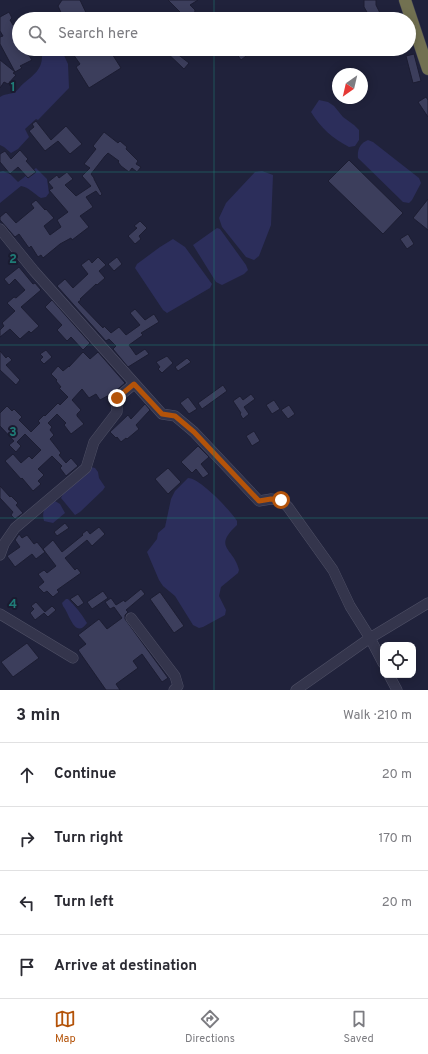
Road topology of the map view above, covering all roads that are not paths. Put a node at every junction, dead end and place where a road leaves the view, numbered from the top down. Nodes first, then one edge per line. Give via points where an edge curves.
1 (405, 0) edge
2 (409, 12) edge
3 (416, 33) edge
4 (428, 69) edge
5 (0, 229) edge
6 (134, 384) junction
7 (0, 555) edge
8 (428, 603) edge
9 (0, 614) edge
10 (131, 618) dead end
11 (370, 638) junction
12 (380, 657) edge
13 (73, 658) dead end
14 (391, 678) edge
15 (174, 690) edge
16 (296, 690) edge
17 (397, 690) edge

1 - 2 highway
3 - 4 highway
5 - 6 street
6 - 7 street via 117,398 117,412 94,442 86,468 15,528
6 - 11 street via 162,414 175,416 194,432 259,501 281,500 288,507 333,570 350,606
8 - 11 street
9 - 13 street
10 - 15 street via 175,676 178,686
11 - 12 street
11 - 16 street
14 - 17 street

